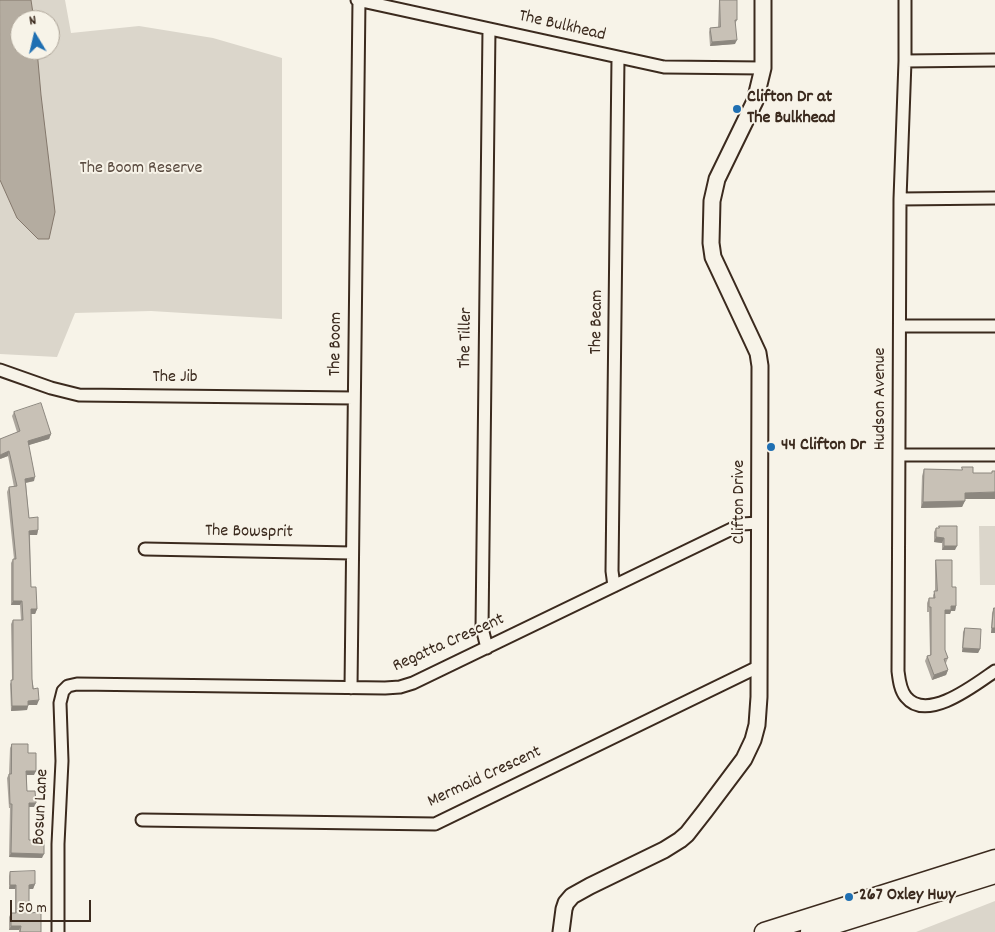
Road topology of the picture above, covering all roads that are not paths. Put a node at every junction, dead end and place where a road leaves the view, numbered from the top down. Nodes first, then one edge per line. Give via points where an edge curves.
1 (358, 0) edge
2 (763, 0) edge
3 (905, 0) edge
4 (489, 29) junction
5 (618, 58) junction
6 (995, 60) edge
7 (905, 61) junction
8 (763, 68) junction
9 (995, 198) edge
10 (900, 199) junction
11 (900, 326) junction
12 (995, 326) edge
13 (0, 370) edge
14 (354, 398) junction
15 (900, 455) junction
16 (995, 455) edge
17 (760, 523) junction
18 (145, 549) dead end
19 (352, 552) junction
20 (614, 586) junction
21 (486, 648) junction
22 (760, 666) junction
23 (995, 671) edge
24 (68, 686) joint
25 (351, 688) junction
26 (142, 820) dead end
27 (995, 859) edge
28 (995, 874) edge
29 (58, 932) edge
30 (562, 932) edge
31 (764, 932) edge
32 (810, 932) edge

1 - 4 street, The Bulkhead
1 - 14 street, The Boom
2 - 8 street, Clifton Drive
3 - 7 street, Hudson Avenue
4 - 5 street, The Bulkhead
4 - 21 street, The Tiller via 482,618
5 - 8 street, The Bulkhead via 664,66
5 - 20 street, The Beam
6 - 7 street
7 - 10 street, Hudson Avenue
8 - 17 street, Clifton Drive via 755,101 717,179 712,201 711,243 713,257 758,353
9 - 10 street
10 - 11 street, Hudson Avenue
11 - 12 street
11 - 15 street, Hudson Avenue
13 - 14 street, The Jib via 79,395
14 - 19 street, The Boom
15 - 16 street
15 - 23 street, Hudson Avenue via 900,685 906,698 918,704 934,705 966,692
17 - 20 street, Regatta Crescent via 742,524
17 - 22 street, Clifton Drive
18 - 19 street, The Bowsprit
19 - 25 street, The Boom
20 - 21 street, Regatta Crescent
21 - 25 street, Regatta Crescent via 400,687
22 - 26 street, Mermaid Crescent via 434,824
22 - 30 street, Clifton Drive via 757,725 751,747 705,812 680,840 572,896 564,909
24 - 25 street, Regatta Crescent
24 - 29 street, Bosun Lane via 62,691 60,703 62,761
27 - 31 main road
28 - 32 main road

